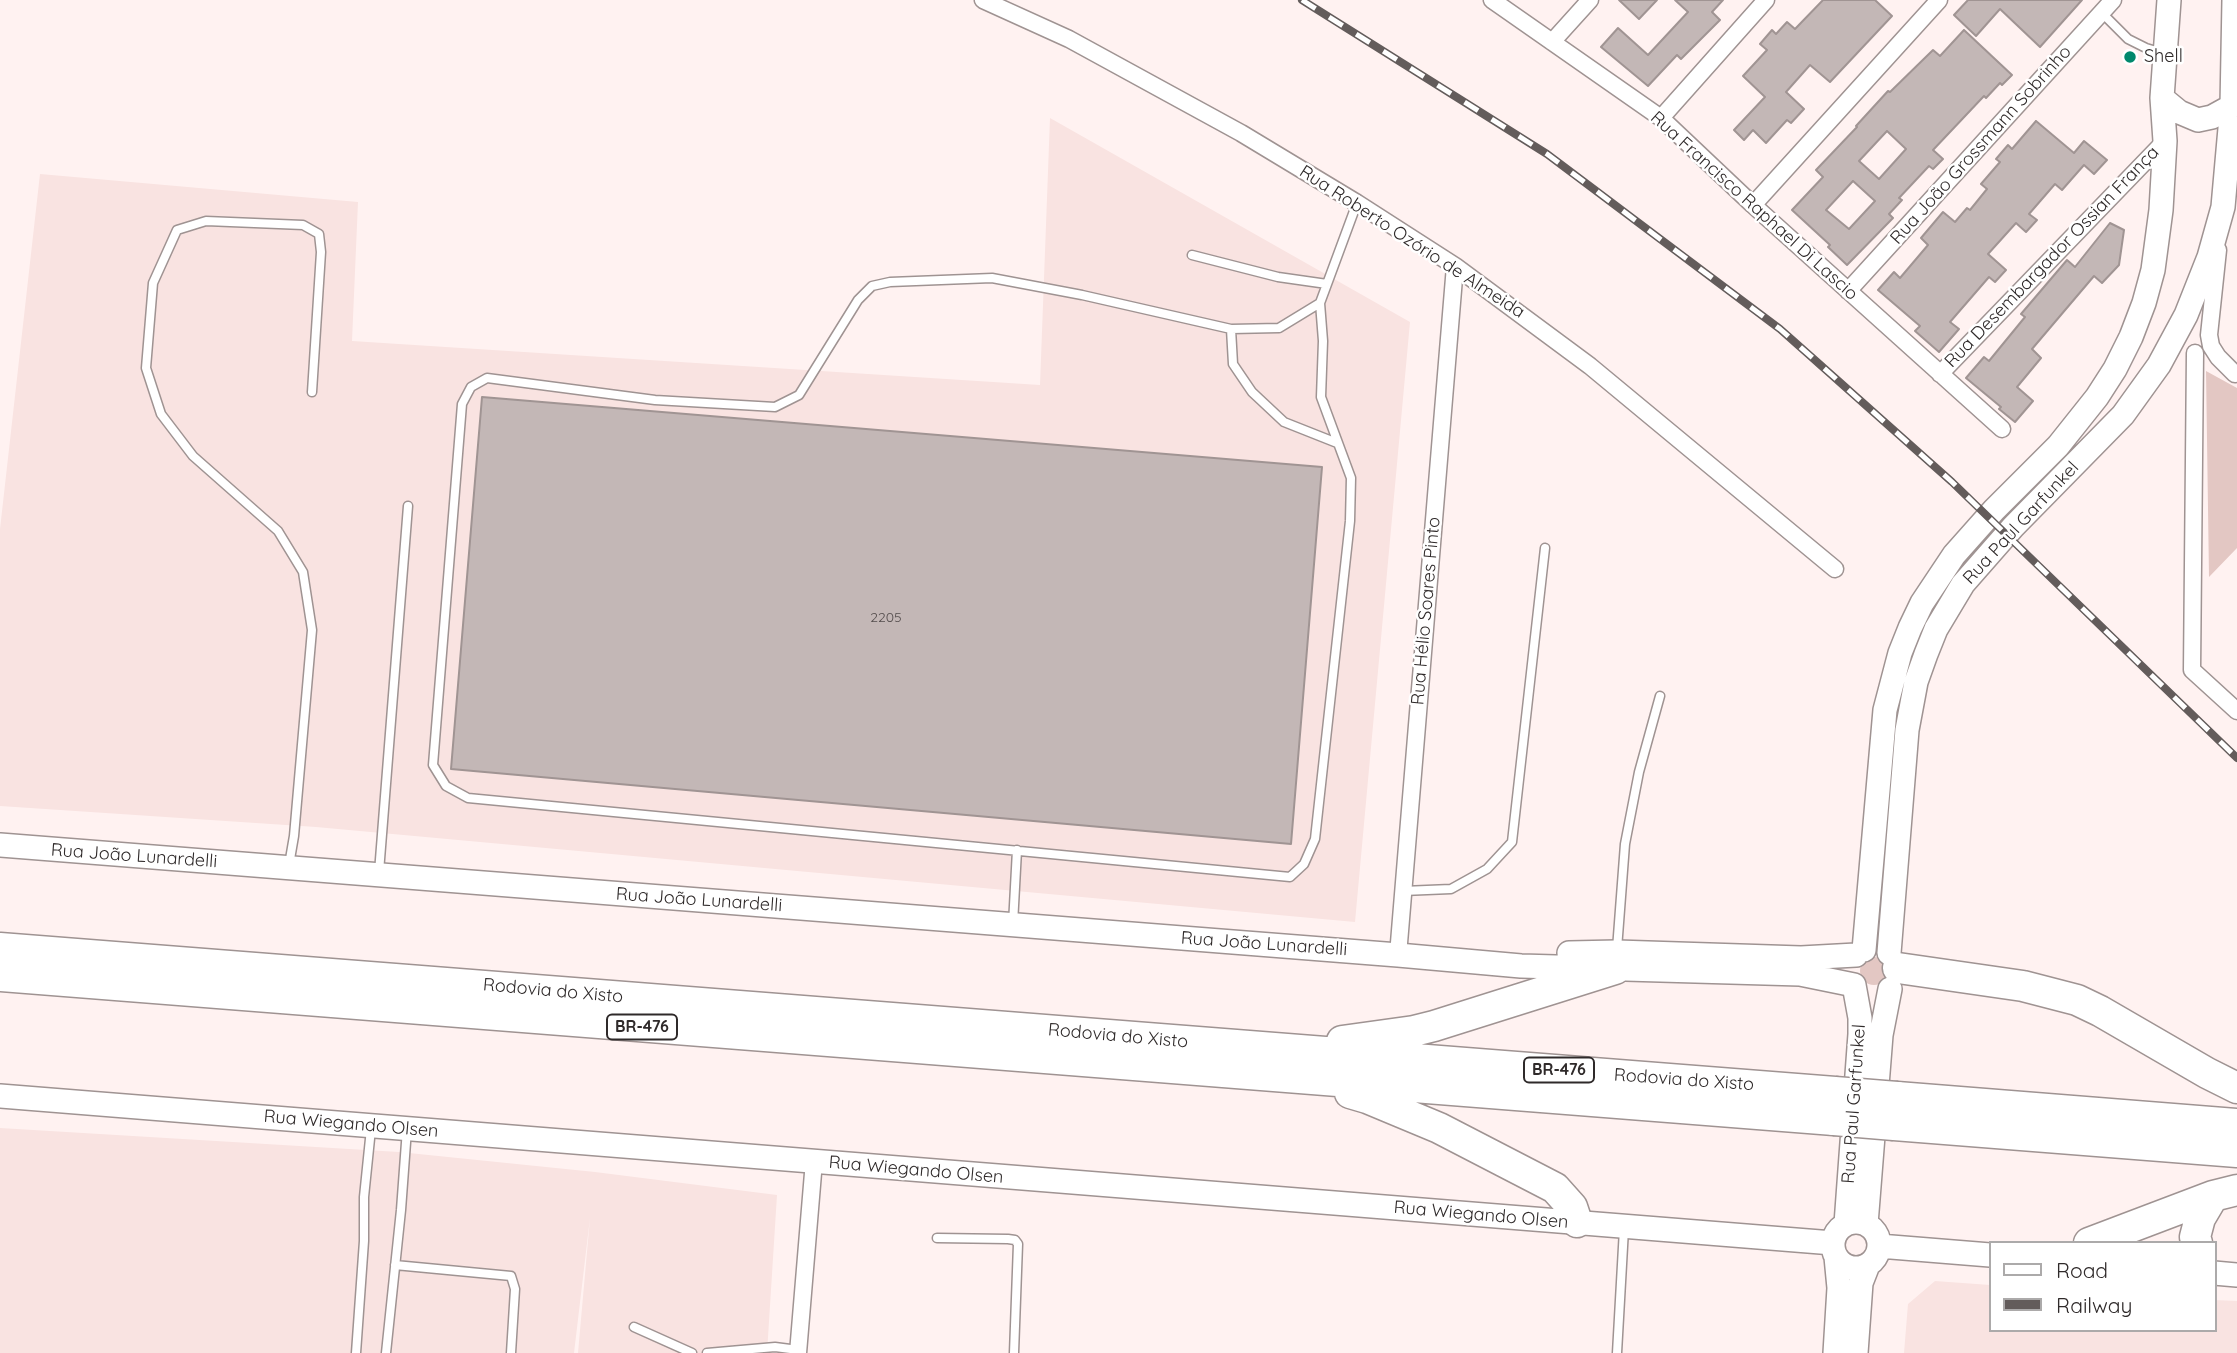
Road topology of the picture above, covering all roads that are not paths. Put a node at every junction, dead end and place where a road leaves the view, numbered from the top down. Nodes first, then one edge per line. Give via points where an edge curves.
1 (983, 0) edge
2 (1492, 0) edge
3 (1590, 0) edge
4 (1766, 0) edge
5 (1939, 0) edge
6 (2169, 0) edge
7 (2234, 0) edge
8 (2107, 6) edge
9 (1552, 42) junction
10 (2166, 54) junction
11 (2162, 98) junction
12 (2232, 106) junction
13 (1661, 118) junction
14 (2165, 141) junction
15 (1357, 203) junction
16 (1753, 205) junction
17 (2223, 207) junction
18 (1192, 255) dead end
19 (1455, 267) junction
20 (1327, 284) junction
21 (1848, 291) junction
22 (1320, 303) junction
23 (1231, 329) junction
24 (2173, 341) junction
25 (2196, 353) junction
26 (1940, 374) junction
27 (2236, 375) edge
28 (312, 393) dead end
29 (2002, 429) dead end
30 (1337, 443) junction
31 (408, 506) dead end
32 (1545, 548) dead end
33 (1835, 569) dead end
34 (1660, 696) dead end
35 (2237, 711) edge
36 (0, 845) edge
37 (1017, 850) junction
38 (289, 868) junction
39 (379, 875) junction
40 (1403, 891) junction
41 (1013, 924) junction
42 (0, 948) edge
43 (1860, 952) junction
44 (1398, 955) junction
45 (1616, 960) junction
46 (1892, 970) junction
47 (0, 976) edge
48 (1854, 985) junction
49 (1284, 1063) junction
50 (2237, 1088) edge
51 (0, 1096) edge
52 (1895, 1111) junction
53 (2237, 1124) edge
54 (372, 1126) junction
55 (407, 1129) junction
56 (2237, 1152) edge
57 (814, 1161) junction
58 (2225, 1193) edge
59 (1577, 1222) junction
60 (1624, 1226) junction
61 (1845, 1237) junction
62 (937, 1238) dead end
63 (2094, 1241) edge
64 (2196, 1241) edge
65 (1988, 1255) edge
66 (1873, 1256) junction
67 (395, 1265) junction
68 (2216, 1273) edge
69 (2237, 1275) edge
70 (634, 1327) dead end
71 (798, 1351) edge
72 (356, 1353) edge
73 (386, 1353) edge
74 (511, 1353) edge
75 (692, 1353) edge
76 (707, 1353) edge
77 (1014, 1353) edge
78 (1617, 1353) edge
79 (1835, 1353) edge
80 (1856, 1353) edge

1 - 15 street, Rua Roberto Ozório de Almeida via 1142,77
2 - 9 street, Rua Francisco Raphael Di Lascio
3 - 9 street
4 - 13 street
5 - 16 street
6 - 10 main road, Rua Paul Garfunkel
7 - 12 main road, Rua Paul Garfunkel
8 - 10 lane via 2128,39
8 - 21 street, Rua João Grossmann Sobrinho
9 - 13 street, Rua Francisco Raphael Di Lascio
10 - 11 main road, Rua Paul Garfunkel
11 - 12 main road via 2198,120
11 - 14 main road, Rua Paul Garfunkel
12 - 17 main road, Rua Paul Garfunkel
13 - 16 street, Rua Francisco Raphael Di Lascio
14 - 26 street, Rua Desembargador Ossian França
14 - 43 main road, Rua Paul Garfunkel via 2159,235 2144,303 2115,369 2058,446 1954,555 1922,603 1900,653 1885,710
15 - 19 street, Rua Roberto Ozório de Almeida
15 - 20 lane
16 - 21 street, Rua Francisco Raphael Di Lascio
17 - 24 main road, Rua Paul Garfunkel via 2202,277
17 - 27 street via 2209,335 2218,357
18 - 20 lane
19 - 33 street, Rua Roberto Ozório de Almeida via 1590,366
19 - 40 street, Rua Hélio Soares Pinto
20 - 22 lane
21 - 26 street, Rua Francisco Raphael Di Lascio
22 - 23 lane via 1279,328
22 - 30 lane via 1321,397
23 - 30 lane via 1233,364 1252,392 1283,422
23 - 37 lane via 992,278 890,282 872,286 858,300 799,395 775,407 655,401 487,378 471,387 462,404 433,765 446,786 468,798
24 - 25 street
24 - 46 main road, Rua Paul Garfunkel via 2123,415 1990,552 1956,594 1936,629 1910,707
25 - 27 street
25 - 35 street via 2192,670
26 - 29 street, Rua Francisco Raphael Di Lascio
28 - 38 lane via 319,233 303,225 206,221 177,230 153,284 146,368 161,414 193,456 278,531 303,572 312,630
30 - 37 lane via 1351,478 1350,521 1315,839 1304,863 1290,877
31 - 39 lane
32 - 40 lane via 1511,842 1487,869 1451,889
34 - 45 lane via 1625,844
36 - 38 main road, Rua João Lunardelli
37 - 41 lane
38 - 39 main road, Rua João Lunardelli
39 - 41 main road, Rua João Lunardelli
40 - 44 street, Rua Hélio Soares Pinto
41 - 44 main road, Rua João Lunardelli
42 - 49 highway, Rodovia do Xisto / BR-476
43 - 45 main road, Rua João Lunardelli via 1801,958
43 - 46 main road via 1877,947
43 - 48 main road via 1850,969
44 - 45 main road, Rua João Lunardelli via 1521,966
45 - 48 main road, Rua João Lunardelli via 1801,974
45 - 49 highway via 1414,1031
46 - 48 main road via 1876,995
46 - 50 highway via 2022,986 2077,1000
46 - 61 main road, Rua Paul Garfunkel
47 - 49 highway, Rodovia do Xisto / BR-476
48 - 61 main road, Rua Paul Garfunkel via 1860,1034
49 - 52 highway, Rodovia do Xisto / BR-476, bridge
49 - 59 highway via 1439,1128 1555,1188 1572,1207
51 - 54 main road, Rua Wiegando Olsen
52 - 53 highway, Rodovia do Xisto / BR-476
52 - 56 highway, Rodovia do Xisto / BR-476
54 - 55 main road, Rua Wiegando Olsen
54 - 72 lane
55 - 57 main road, Rua Wiegando Olsen
55 - 67 lane
57 - 59 main road, Rua Wiegando Olsen
57 - 71 street
58 - 63 highway
58 - 64 highway via 2200,1218
59 - 60 main road, Rua Wiegando Olsen
60 - 61 main road, Rua Wiegando Olsen
60 - 78 lane
61 - 66 main road via 1876,1233
61 - 66 main road, Rua Wiegando Olsen via 1847,1266 1854,1268
61 - 79 main road, Rua Paul Garfunkel
62 - 77 lane via 1008,1239 1017,1244
65 - 66 main road
66 - 80 main road via 1861,1283
67 - 73 lane
67 - 74 lane via 511,1276 515,1289
68 - 69 main road
70 - 75 lane
71 - 76 lane via 775,1347

